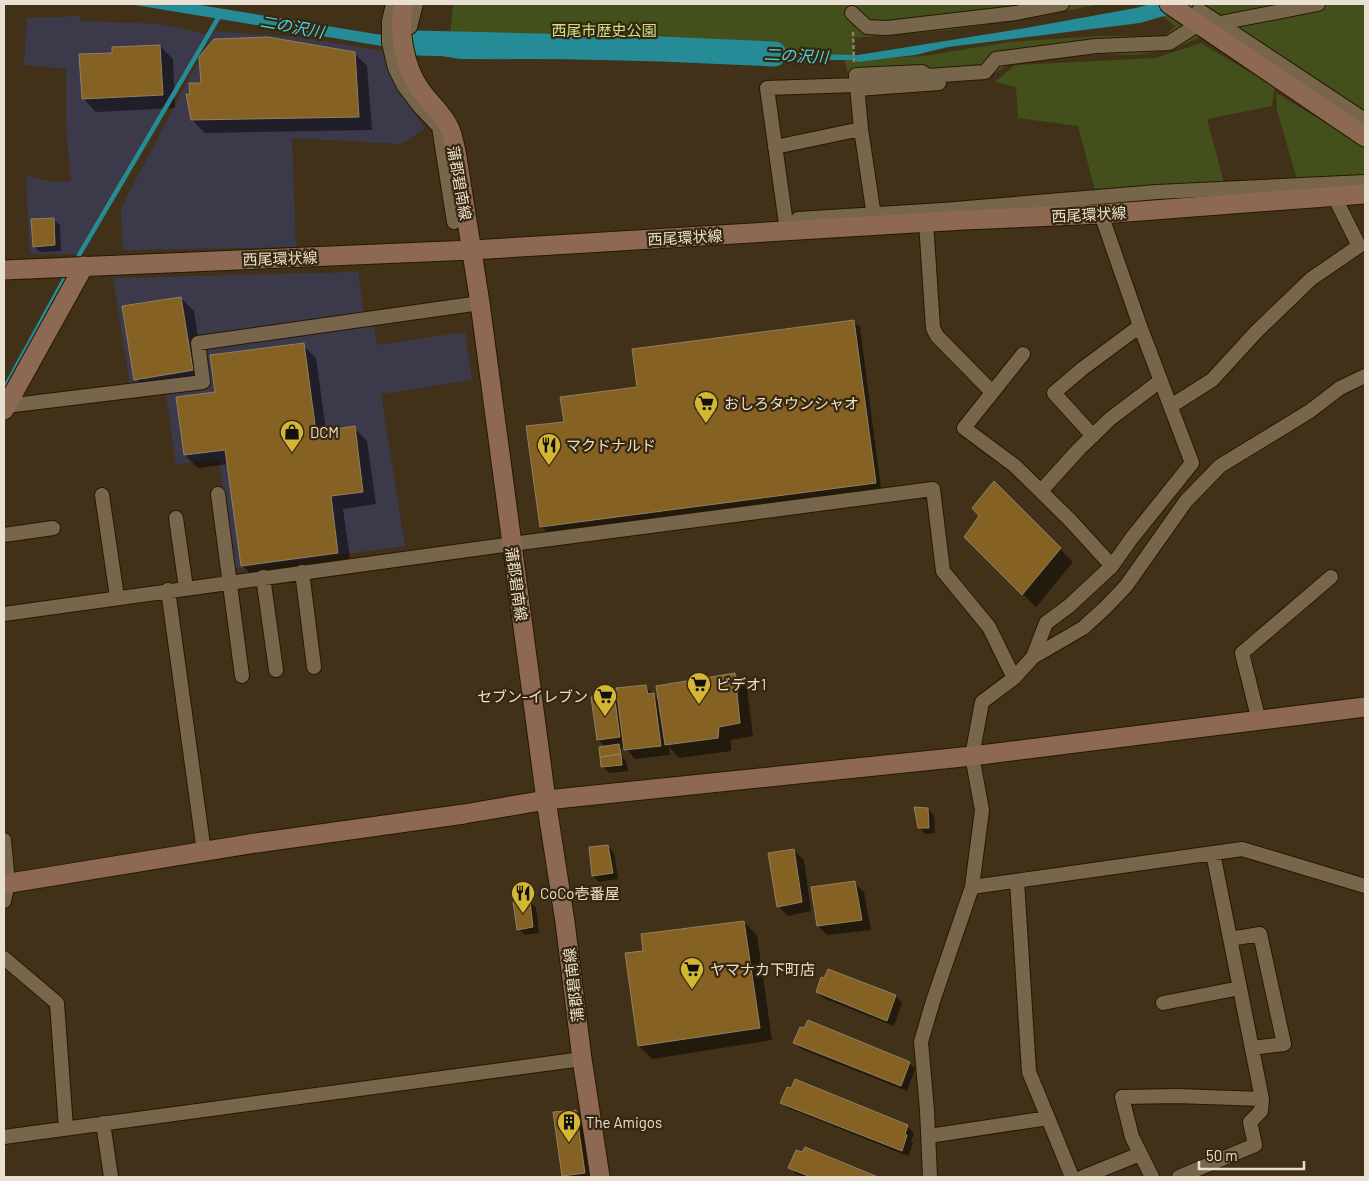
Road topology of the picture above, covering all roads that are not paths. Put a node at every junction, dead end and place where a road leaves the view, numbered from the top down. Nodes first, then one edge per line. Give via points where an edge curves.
1 (393, 4) edge
2 (404, 4) edge
3 (416, 4) edge
4 (1062, 4) edge
5 (1169, 4) edge
6 (1318, 4) edge
7 (852, 8) edge
8 (1199, 10) dead end
9 (410, 27) dead end
10 (1206, 28) junction
11 (853, 31) road end
12 (992, 80) dead end
13 (857, 83) junction
14 (1365, 120) edge
15 (861, 129) junction
16 (1365, 138) edge
17 (1365, 143) edge
18 (775, 147) junction
19 (1365, 182) edge
20 (1365, 194) edge
21 (1334, 196) junction
22 (1101, 214) junction
23 (875, 220) junction
24 (454, 222) dead end
25 (926, 222) junction
26 (792, 225) junction
27 (472, 250) junction
28 (84, 266) junction
29 (4, 270) edge
30 (480, 303) junction
31 (1140, 326) junction
32 (1023, 354) dead end
33 (1365, 376) edge
34 (1160, 381) junction
35 (992, 392) junction
36 (1171, 406) junction
37 (5, 408) edge
38 (1093, 436) junction
39 (1041, 491) junction
40 (218, 494) dead end
41 (102, 495) dead end
42 (176, 518) dead end
43 (53, 528) dead end
44 (4, 535) edge
45 (512, 544) junction
46 (1112, 566) junction
47 (302, 572) junction
48 (264, 577) junction
49 (1331, 577) dead end
50 (230, 582) junction
51 (186, 588) junction
52 (168, 590) junction
53 (118, 597) junction
54 (4, 614) edge
55 (1034, 658) junction
56 (314, 667) dead end
57 (276, 670) dead end
58 (242, 676) dead end
59 (1014, 678) junction
60 (1365, 707) edge
61 (1259, 721) junction
62 (972, 756) junction
63 (546, 800) junction
64 (4, 840) edge
65 (204, 852) junction
66 (1213, 854) junction
67 (1017, 881) junction
68 (1365, 886) edge
69 (972, 887) junction
70 (5, 890) edge
71 (1230, 939) junction
72 (4, 958) edge
73 (1240, 988) junction
74 (1163, 1002) dead end
75 (1252, 1048) junction
76 (582, 1059) junction
77 (1262, 1099) junction
78 (1048, 1118) junction
79 (103, 1123) junction
80 (66, 1128) junction
81 (929, 1136) junction
82 (4, 1137) edge
83 (1140, 1154) junction
84 (1105, 1173) edge
85 (111, 1177) edge
86 (600, 1177) edge
87 (930, 1177) edge
88 (1072, 1177) edge
89 (1082, 1177) edge
90 (1152, 1177) edge
91 (1179, 1177) edge

1 - 24 street via 388,21 395,68 404,86 439,127
2 - 27 main road, 蒲郡碧南線 via 402,28 406,58 420,90 450,129
3 - 9 street
4 - 7 street via 1016,13 886,28 867,27
5 - 10 main road
6 - 10 street
7 - 11 street
8 - 10 street
10 - 13 street via 1169,43 1096,46 996,59 985,72 928,76 922,72
10 - 14 street
10 - 16 main road
10 - 17 street
12 - 13 street
13 - 15 street
13 - 18 street via 767,88
15 - 18 street
15 - 23 street
18 - 26 street
19 - 23 street via 1157,192
20 - 21 main road, 西尾環状線
21 - 22 main road, 西尾環状線
21 - 36 street via 1359,246 1311,280 1256,332 1212,380
22 - 25 main road, 西尾環状線
22 - 31 street
23 - 25 main road, 西尾環状線
23 - 26 main road, 西尾環状線
25 - 35 street via 933,328
26 - 27 main road, 西尾環状線
27 - 28 main road, 西尾環状線
27 - 30 main road, 蒲郡碧南線
28 - 29 main road, 西尾環状線
28 - 37 main road
30 - 37 street via 198,343 203,382
30 - 45 main road, 蒲郡碧南線
31 - 34 street
31 - 38 street via 1054,393
32 - 35 street
33 - 55 street via 1340,388 1310,411 1220,466 1186,501 1126,586 1106,608 1083,628
34 - 36 street
34 - 38 street
35 - 39 street via 964,428 1015,466
36 - 46 street via 1192,463
38 - 39 street
39 - 46 street
40 - 50 street
41 - 53 street
42 - 51 street
43 - 44 street
45 - 47 street
45 - 59 street via 933,489 943,571 990,627
45 - 63 main road, 蒲郡碧南線
46 - 55 street via 1046,624
47 - 48 street
47 - 56 street
48 - 50 street
48 - 57 street
49 - 61 street via 1242,652
50 - 51 street
50 - 58 street
51 - 52 street
52 - 53 street
52 - 65 street
53 - 54 street
55 - 59 street
59 - 62 street via 982,702
60 - 61 main road
61 - 62 main road
62 - 63 main road
62 - 69 street via 982,810
63 - 65 main road
63 - 76 main road, 蒲郡碧南線
64 - 70 street
65 - 70 main road
66 - 67 street
66 - 68 street via 1242,849
66 - 71 street
67 - 69 street
67 - 78 street via 1030,1072
69 - 81 street via 921,1042
71 - 73 street
71 - 75 street via 1260,934 1284,1044
72 - 80 street via 57,1003
73 - 74 street
73 - 75 street
75 - 77 street
76 - 79 street
76 - 86 main road, 蒲郡碧南線
77 - 83 street via 1122,1097 1132,1137
77 - 91 street via 1261,1112 1250,1122 1255,1145
78 - 81 street
78 - 88 street
79 - 80 street
79 - 85 street
80 - 82 street
81 - 87 street
83 - 84 street
83 - 90 street
84 - 89 street

